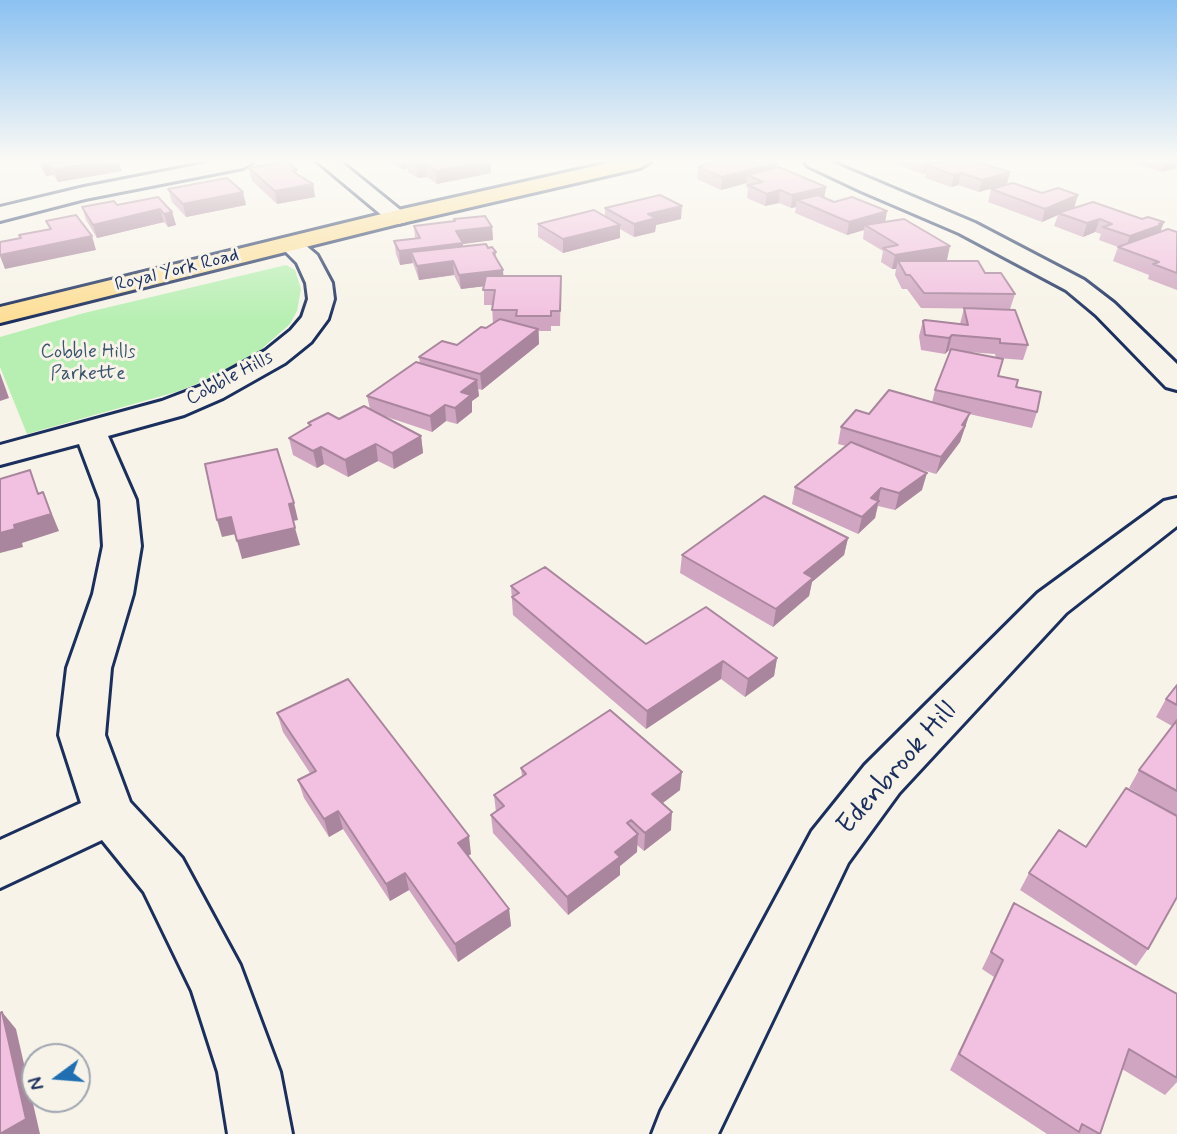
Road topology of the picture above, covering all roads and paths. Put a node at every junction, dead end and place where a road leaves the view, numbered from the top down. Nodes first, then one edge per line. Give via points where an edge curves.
1 (395, 215) edge
2 (407, 215) edge
3 (936, 215) edge
4 (398, 217) junction
5 (290, 244) junction
6 (0, 314) edge
7 (1177, 381) edge
8 (90, 431) junction
9 (0, 455) edge
10 (1177, 509) edge
11 (109, 813) junction
12 (0, 864) edge
13 (260, 1134) edge
14 (684, 1134) edge

1 - 4 street
2 - 4 main road, Royal York Road
3 - 7 street via 1002,244 1075,285
4 - 5 main road, Royal York Road
5 - 6 main road, Royal York Road
5 - 8 street, Cobble Hills via 308,260 321,299 315,319 301,336 259,367 212,392
8 - 9 street, Cobble Hills
8 - 11 street via 118,500 122,546 113,594 89,668 82,735
10 - 14 street, Edenbrook Hill via 1052,603 882,779 830,847
11 - 12 street
11 - 13 street via 163,875 219,985 249,1072

